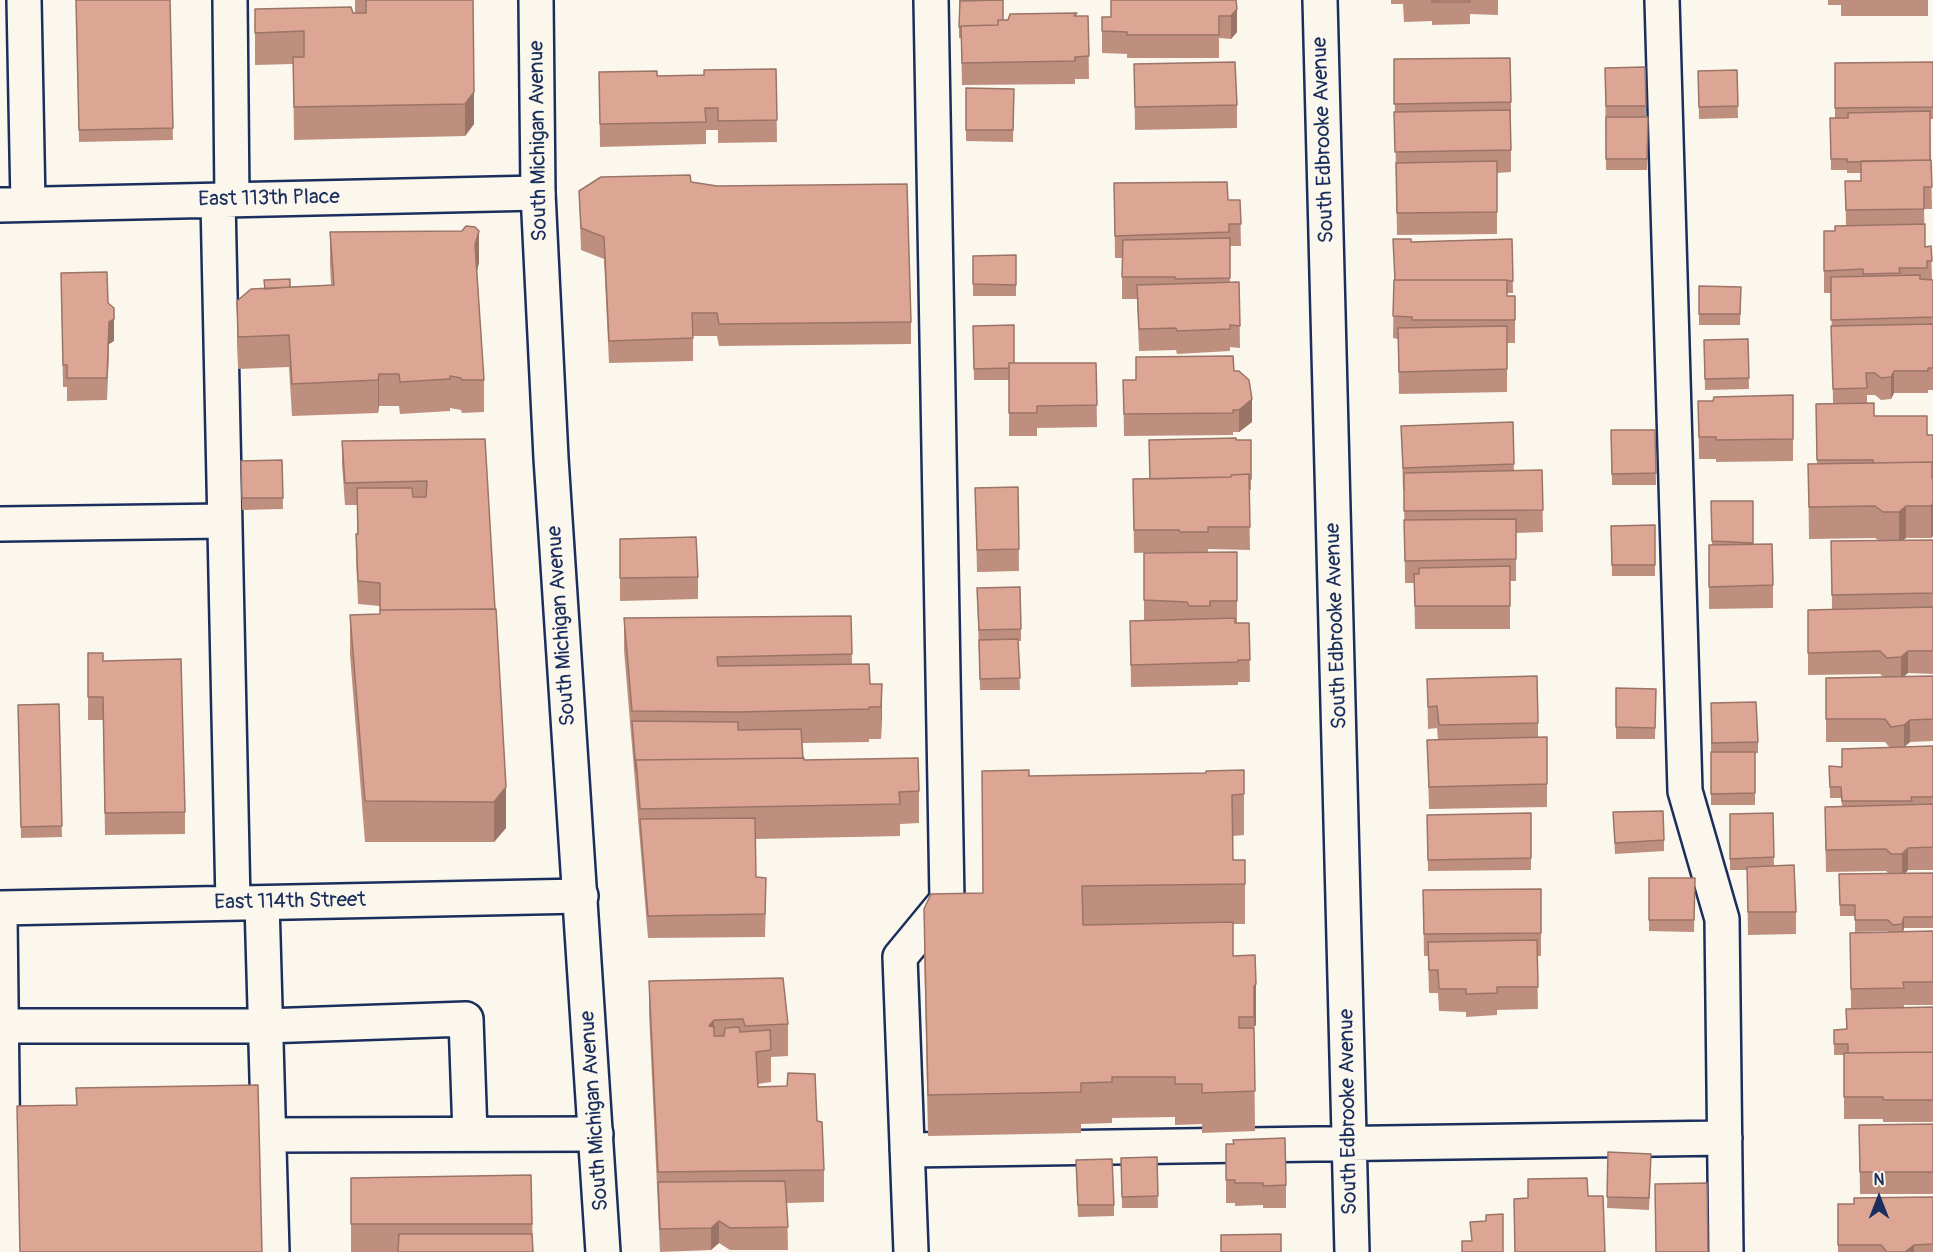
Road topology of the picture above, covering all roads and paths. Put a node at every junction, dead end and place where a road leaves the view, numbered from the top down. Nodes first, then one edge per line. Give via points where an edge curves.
1 (24, 0) edge
2 (230, 0) edge
3 (536, 0) edge
4 (931, 0) edge
5 (1320, 0) edge
6 (1662, 0) edge
7 (538, 193) junction
8 (225, 200) junction
9 (14, 204) edge
10 (224, 521) junction
11 (0, 524) edge
12 (581, 896) junction
13 (248, 903) junction
14 (0, 908) edge
15 (0, 917) edge
16 (1, 1026) edge
17 (265, 1026) junction
18 (470, 1134) junction
19 (596, 1134) junction
20 (269, 1135) junction
21 (1725, 1138) junction
22 (1350, 1143) junction
23 (907, 1150) junction
24 (2, 1196) edge
25 (4, 1252) edge
26 (273, 1252) edge
27 (603, 1252) edge
28 (911, 1252) edge
29 (1352, 1252) edge
30 (1726, 1252) edge

1 - 9 street
2 - 8 street
3 - 7 street, South Michigan Avenue
4 - 23 street via 947,900 900,957
5 - 22 street, South Edbrooke Avenue
6 - 21 street via 1685,791 1722,919
7 - 8 street, East 113th Place
7 - 12 street, South Michigan Avenue via 551,458
8 - 9 street, East 113th Place
8 - 10 street
10 - 11 street
10 - 13 street
12 - 13 street, East 114th Street
12 - 19 street, South Michigan Avenue
13 - 14 street, East 114th Street
13 - 17 street
15 - 16 street
16 - 17 street
16 - 24 street
17 - 18 street via 466,1019
17 - 20 street
18 - 19 street
18 - 20 street
19 - 27 street, South Michigan Avenue
20 - 26 street
21 - 22 street
21 - 30 street
22 - 23 street
22 - 29 street, South Edbrooke Avenue
23 - 28 street
24 - 25 street

